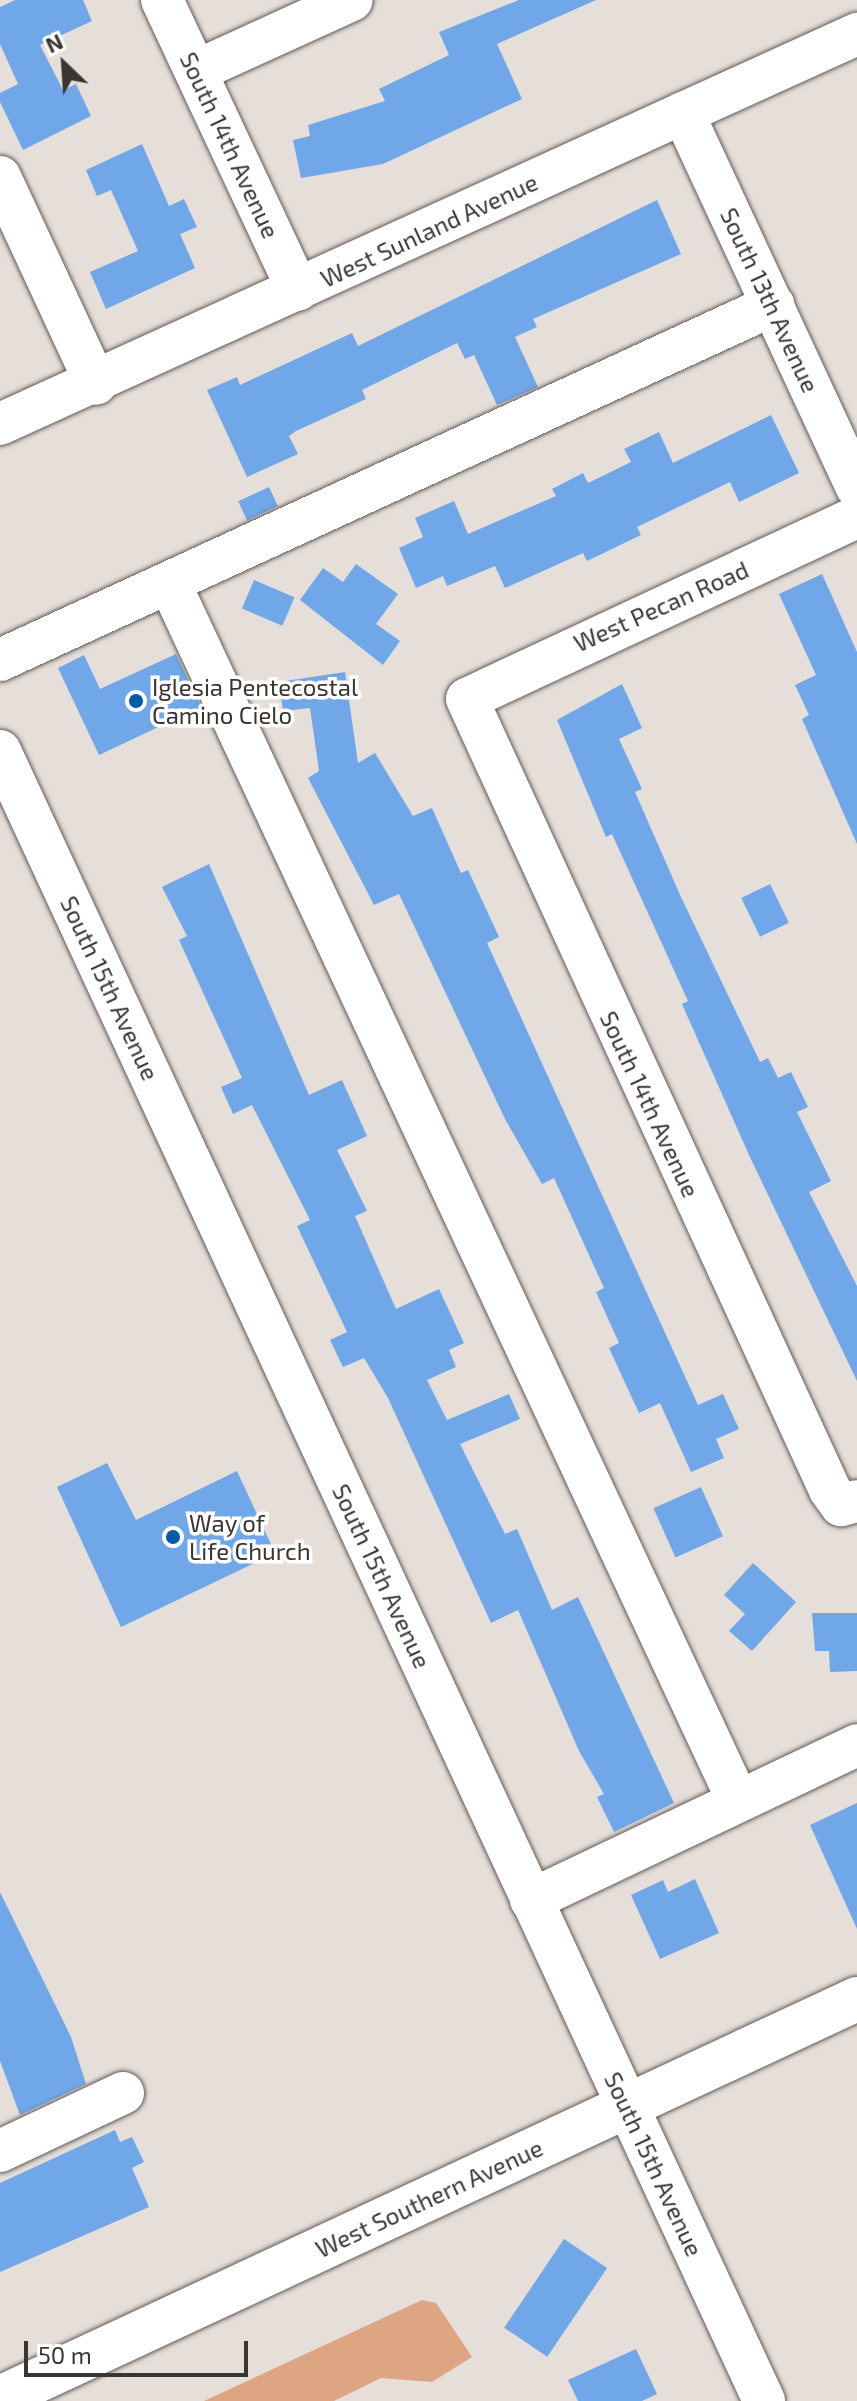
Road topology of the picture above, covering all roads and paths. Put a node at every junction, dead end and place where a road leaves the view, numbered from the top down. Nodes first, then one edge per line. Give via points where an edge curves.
1 (162, 0) edge
2 (352, 0) edge
3 (857, 34) edge
4 (196, 71) junction
5 (683, 113) junction
6 (0, 177) edge
7 (298, 290) junction
8 (773, 305) junction
9 (96, 384) junction
10 (0, 424) edge
11 (857, 487) edge
12 (857, 517) edge
13 (170, 584) junction
14 (0, 660) edge
15 (467, 699) joint
16 (0, 751) edge
17 (849, 1503) edge
18 (857, 1745) edge
19 (738, 1801) junction
20 (531, 1900) junction
21 (857, 1999) edge
22 (123, 2093) dead end
23 (627, 2106) junction
24 (2, 2145) edge
25 (0, 2398) edge
26 (764, 2401) edge

1 - 4 street, South 14th Avenue
2 - 4 street
3 - 5 street, West Sunland Avenue
4 - 7 street, South 14th Avenue
5 - 7 street, West Sunland Avenue
5 - 8 street, South 13th Avenue
6 - 9 street
7 - 9 street, West Sunland Avenue
8 - 11 street, South 13th Avenue
8 - 13 street
9 - 10 street, West Sunland Avenue
12 - 15 street, West Pecan Road
13 - 14 street
13 - 19 street
15 - 17 street, South 14th Avenue
16 - 20 street, South 15th Avenue
18 - 19 street
19 - 20 street
20 - 23 street, South 15th Avenue
21 - 23 main road, West Southern Avenue
22 - 24 street
23 - 25 main road, West Southern Avenue
23 - 26 street, South 15th Avenue

